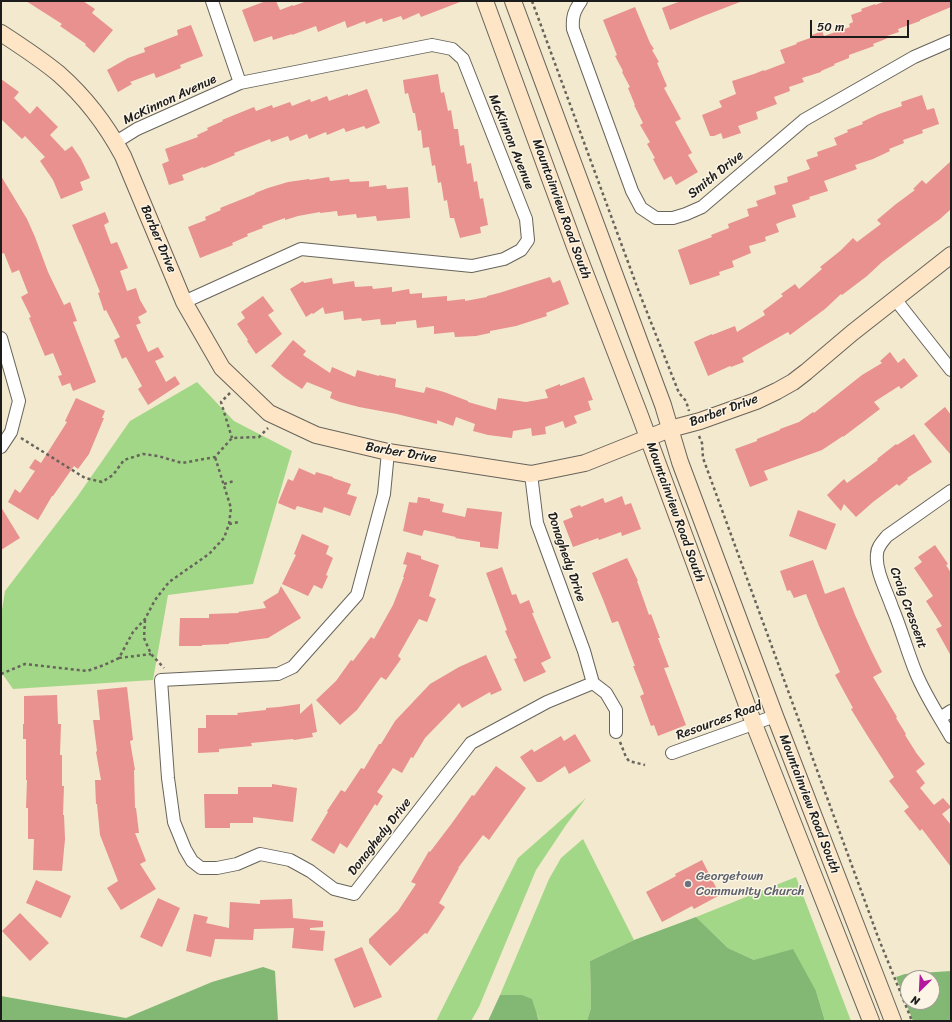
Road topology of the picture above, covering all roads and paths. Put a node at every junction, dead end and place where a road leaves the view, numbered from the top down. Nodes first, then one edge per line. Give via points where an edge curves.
1 (212, 1) edge
2 (485, 1) edge
3 (513, 1) edge
4 (532, 1) edge
5 (581, 1) edge
6 (1, 33) edge
7 (951, 41) edge
8 (240, 83) junction
9 (116, 142) junction
10 (951, 255) edge
11 (895, 299) junction
12 (184, 302) junction
13 (1, 338) edge
14 (951, 370) edge
15 (238, 384) junction
16 (278, 417) junction
17 (694, 423) junction
18 (670, 429) junction
19 (11, 432) junction
20 (232, 438) junction
21 (648, 438) junction
22 (1, 447) edge
23 (388, 452) junction
24 (215, 457) junction
25 (531, 474) junction
26 (234, 481) dead end
27 (224, 484) junction
28 (951, 491) edge
29 (239, 522) dead end
30 (229, 524) junction
31 (145, 619) junction
32 (151, 654) junction
33 (119, 658) junction
34 (1, 674) edge
35 (174, 679) junction
36 (594, 683) junction
37 (951, 711) edge
38 (775, 716) junction
39 (940, 718) junction
40 (754, 724) junction
41 (616, 732) joint
42 (951, 737) edge
43 (672, 752) dead end
44 (645, 765) dead end
45 (871, 1021) edge
46 (893, 1021) edge
47 (912, 1021) edge

1 - 8 street
2 - 21 main road, Mountainview Road South
3 - 18 main road, Mountainview Road South
4 - 17 path via 642,299 679,393 686,401
5 - 7 street, Smith Drive via 572,19 573,29 632,191 642,208 656,218 673,218 702,207 804,120 914,57
6 - 9 main road, Barber Drive via 43,62 74,88
8 - 9 street, McKinnon Avenue via 137,129
8 - 12 street, McKinnon Avenue via 432,45 452,49 463,59 526,219 528,240 521,250 504,259 472,266 301,249
9 - 12 main road, Barber Drive
10 - 11 main road, Barber Drive
11 - 14 street
11 - 17 main road, Barber Drive via 793,382 756,401
12 - 15 main road, Barber Drive via 222,368
13 - 19 street via 18,401
15 - 16 main road, Barber Drive via 269,413
15 - 20 path via 221,402
16 - 20 path via 259,437
16 - 23 main road, Barber Drive via 316,435
17 - 18 main road, Barber Drive
17 - 47 path via 702,443 703,458 878,937
18 - 21 main road, Barber Drive
18 - 38 main road, Mountainview Road South
19 - 22 street
19 - 24 path via 85,478 102,482 112,475 124,460 144,454 182,463
20 - 24 path
21 - 25 main road, Barber Drive via 585,463
21 - 40 main road, Mountainview Road South
23 - 25 main road, Barber Drive
23 - 35 street via 384,494 357,595 293,667 278,674
24 - 27 path
25 - 36 street, Donaghedy Drive via 537,523
26 - 27 path
27 - 30 path via 231,508
28 - 39 street, Craig Crescent via 887,536 876,553 876,562 916,673
29 - 30 path
30 - 31 path via 224,538 209,554 169,582
31 - 32 path via 144,638
31 - 33 path via 133,632
32 - 33 path
32 - 35 path
33 - 34 path via 87,671 25,664
35 - 36 street, Donaghedy Drive via 162,680 168,778 174,822 192,861 201,868 217,868 237,864 260,854 290,860 334,889 354,894 471,743 547,702
36 - 41 street via 606,693 616,710
37 - 39 street
38 - 40 street, Resources Road
38 - 46 main road, Mountainview Road South
39 - 42 street, Craig Crescent
40 - 43 street, Resources Road
40 - 45 main road, Mountainview Road South
41 - 44 path via 629,761

